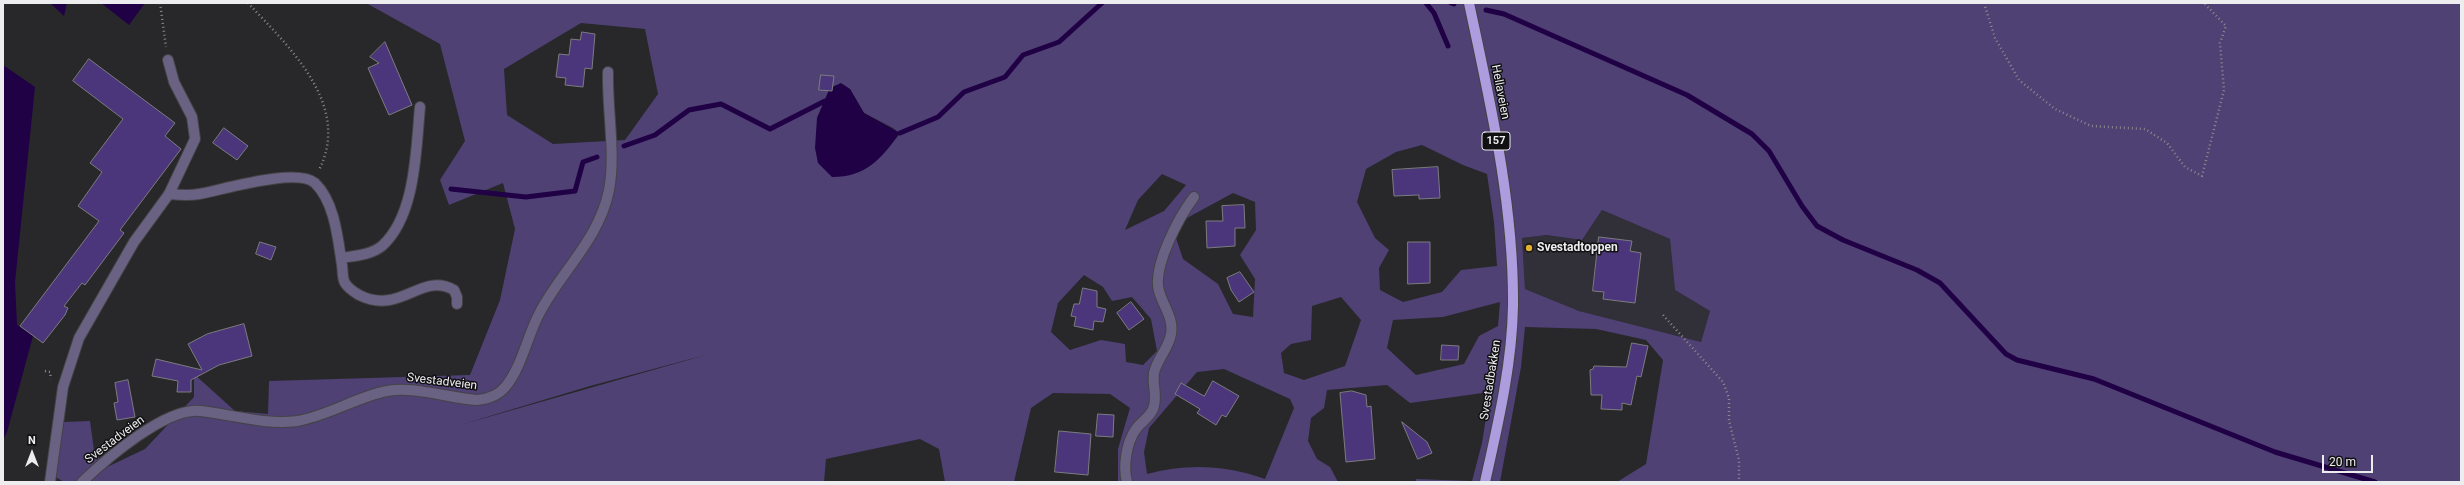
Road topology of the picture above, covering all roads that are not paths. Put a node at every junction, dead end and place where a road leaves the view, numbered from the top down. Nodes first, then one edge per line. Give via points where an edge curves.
1 (1469, 3) edge
2 (168, 60) road end
3 (608, 72) dead end
4 (420, 107) dead end
5 (169, 194) junction
6 (1194, 197) dead end
7 (341, 258) junction
8 (1512, 281) joint
9 (457, 304) dead end
10 (50, 482) edge
11 (82, 482) edge
12 (1127, 482) edge
13 (1485, 482) edge

1 - 8 main road, Hellaveien / 157 via 1498,156 1506,209
2 - 5 street via 174,82 192,117 195,140
3 - 11 street, Svestadveien via 610,181 604,207 586,246 538,314 511,379 501,391 485,400 477,400 410,390 388,391 311,418 288,422 200,410 180,412 157,424 117,452
4 - 7 street via 413,179 406,206 381,246 364,254
5 - 7 street via 199,195 281,178 313,181 327,202
5 - 10 street via 134,242 79,338 62,387
6 - 12 street via 1174,227 1158,278 1159,293 1171,318 1172,334 1154,375 1156,396 1153,411 1135,431 1131,442 1125,467
7 - 9 street via 346,283 368,299 391,301 429,285 443,285 454,290
8 - 13 main road, Svestadbakken / 157 via 1512,331 1508,366

